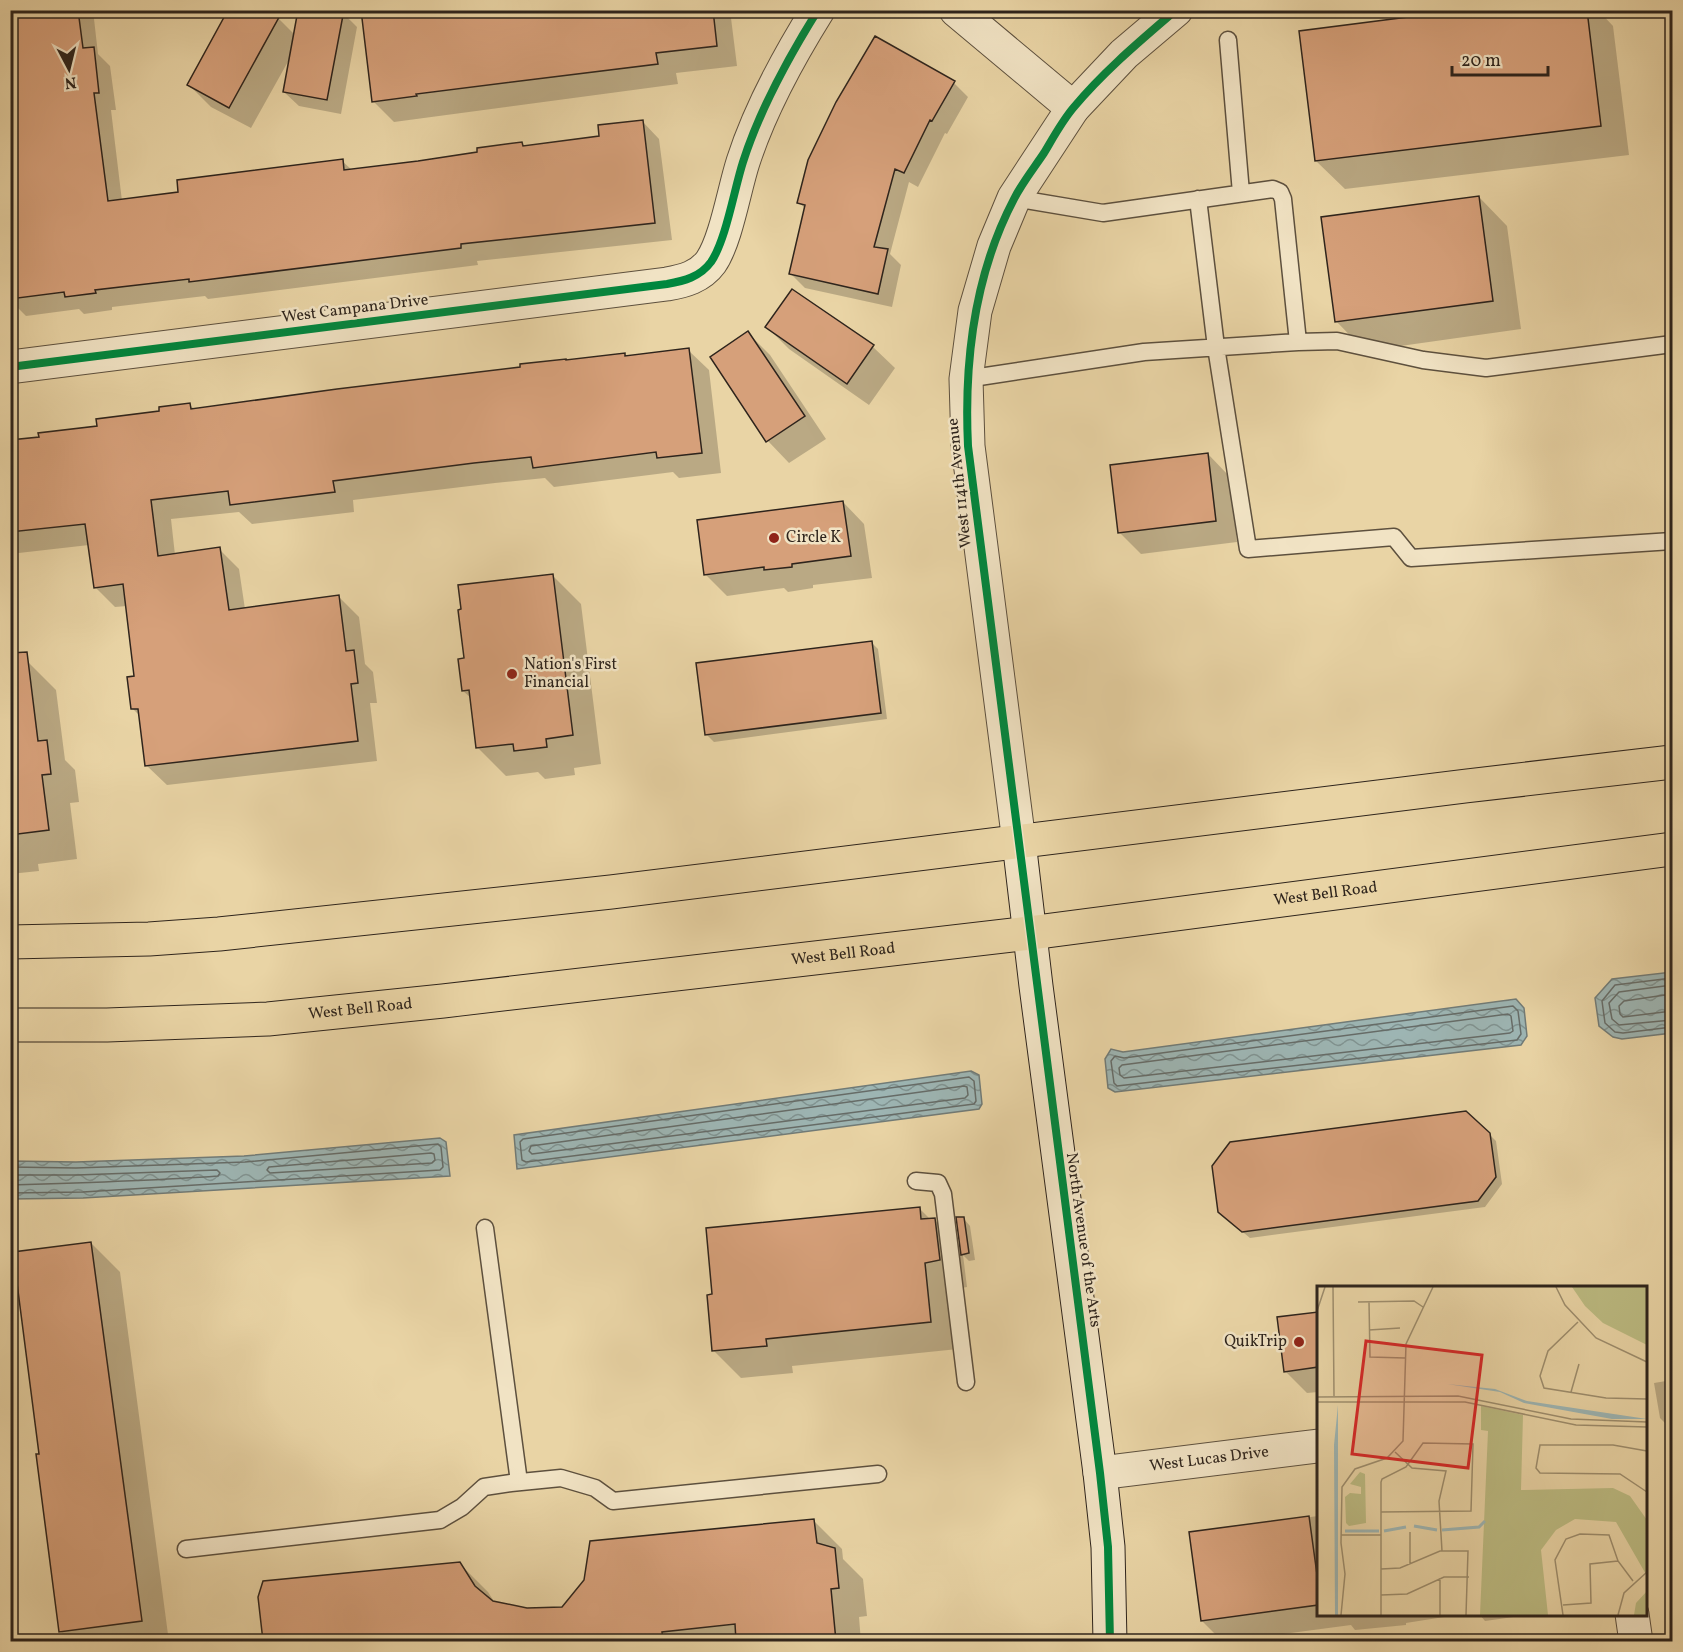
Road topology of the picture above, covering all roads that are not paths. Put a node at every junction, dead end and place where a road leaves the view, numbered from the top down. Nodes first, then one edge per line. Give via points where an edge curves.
1 (818, 10) edge
2 (956, 10) edge
3 (1176, 10) edge
4 (1228, 40) dead end
5 (1073, 108) junction
6 (1241, 193) junction
7 (1014, 198) junction
8 (1198, 199) junction
9 (1298, 342) junction
10 (1672, 344) edge
11 (1216, 347) junction
12 (10, 367) edge
13 (966, 379) junction
14 (1672, 541) edge
15 (1672, 762) edge
16 (1019, 842) junction
17 (1672, 849) edge
18 (1030, 933) junction
19 (10, 942) edge
20 (10, 1025) edge
21 (916, 1180) dead end
22 (485, 1228) dead end
23 (966, 1382) dead end
24 (1317, 1446) edge
25 (1100, 1473) junction
26 (878, 1474) dead end
27 (519, 1482) junction
28 (186, 1549) dead end
29 (1632, 1616) edge
30 (1110, 1641) edge
31 (1635, 1641) edge

1 - 12 street, West Campana Drive via 762,114 716,254 702,272 691,278
2 - 5 street
3 - 5 street, West 114th Avenue via 1124,54
4 - 6 lane
5 - 7 street, West 114th Avenue
6 - 8 lane
6 - 9 lane via 1273,189 1280,192
7 - 8 lane via 1103,213
7 - 13 street, West 114th Avenue via 984,277
8 - 11 lane
9 - 10 lane via 1337,341 1423,360 1486,368
9 - 11 lane
11 - 13 lane via 1144,352
11 - 14 lane via 1248,549 1394,537 1411,558
13 - 16 street, West 114th Avenue via 968,446
15 - 16 main road
16 - 18 street, North Avenue of the Arts
16 - 19 main road via 611,892 219,934
17 - 18 main road, West Bell Road
18 - 20 main road, West Bell Road via 280,1018
18 - 25 street, North Avenue of the Arts
21 - 23 lane via 938,1183 943,1194
22 - 27 lane
24 - 25 street, West Lucas Drive
25 - 30 street, North Avenue of the Arts via 1108,1548
26 - 27 lane via 614,1501 596,1488 561,1478
27 - 28 lane via 484,1487 440,1520
29 - 31 street

